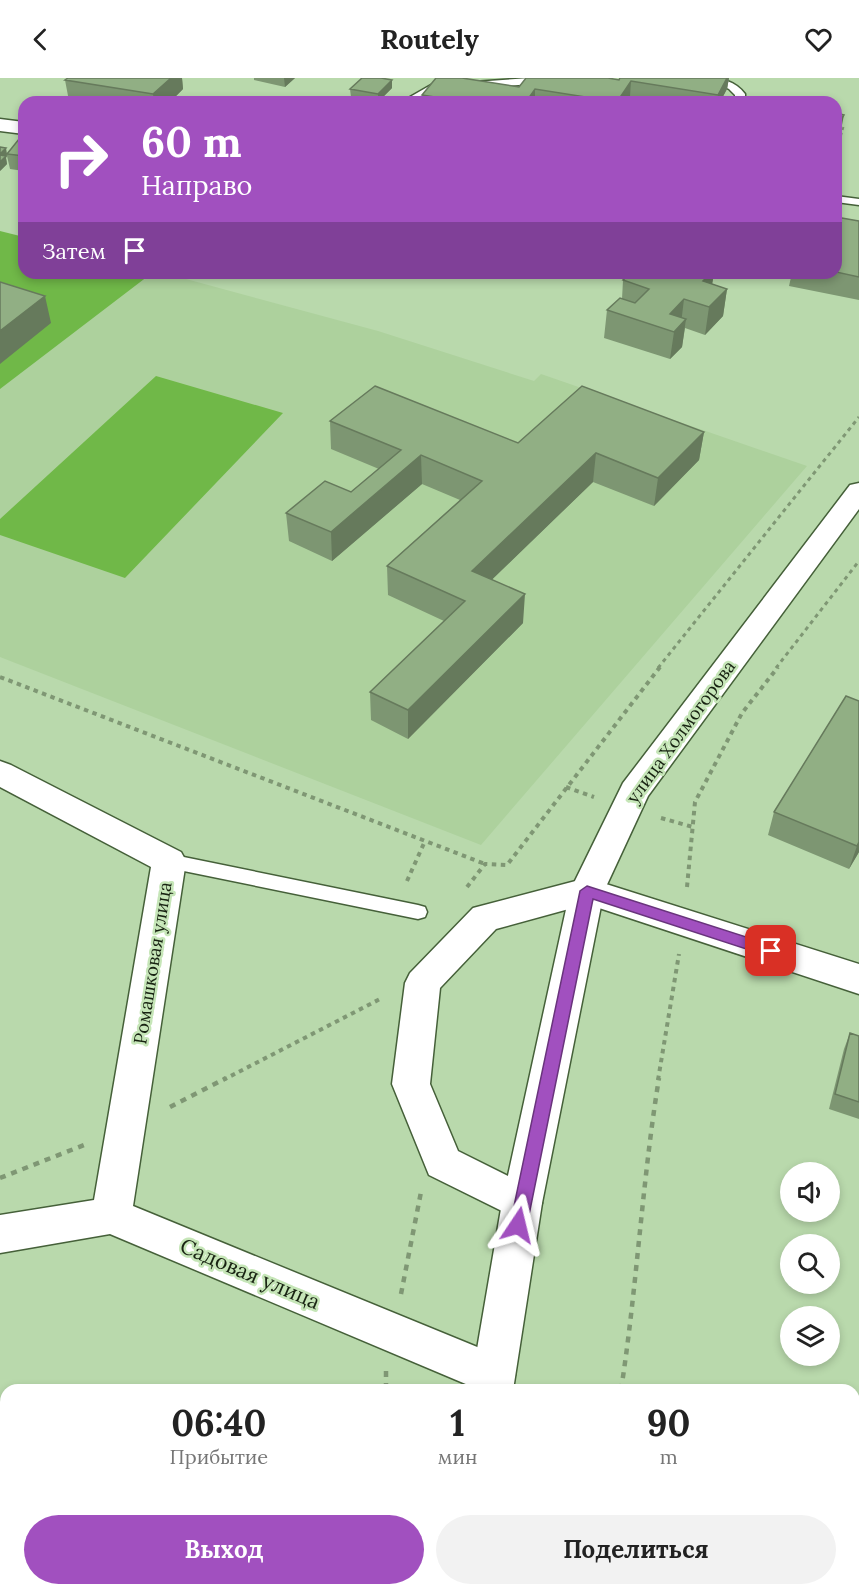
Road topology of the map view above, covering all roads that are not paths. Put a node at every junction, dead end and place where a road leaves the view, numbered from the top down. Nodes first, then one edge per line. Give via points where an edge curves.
1 (711, 78) edge
2 (741, 78) edge
3 (560, 81) edge
4 (429, 83) edge
5 (733, 87) junction
6 (417, 96) edge
7 (740, 96) edge
8 (0, 125) edge
9 (18, 127) edge
10 (842, 200) edge
11 (859, 202) edge
12 (859, 491) edge
13 (0, 773) edge
14 (169, 861) junction
15 (587, 891) junction
16 (418, 912) dead end
17 (859, 979) edge
18 (522, 1203) junction
19 (111, 1216) junction
20 (0, 1234) edge
21 (493, 1383) edge

1 - 5 lane
2 - 5 lane
3 - 4 lane
4 - 6 lane
5 - 7 lane
8 - 9 street
10 - 11 lane
12 - 15 street, улица Холмогорова via 634,791
13 - 14 street, Ромашковая улица
14 - 16 lane
14 - 19 street, Ромашковая улица
15 - 17 street
15 - 18 street, улица Холмогорова
15 - 18 street via 485,918 423,983 411,1084 443,1163
18 - 21 street, улица Холмогорова
19 - 20 street
19 - 21 street, Садовая улица via 387,1331

